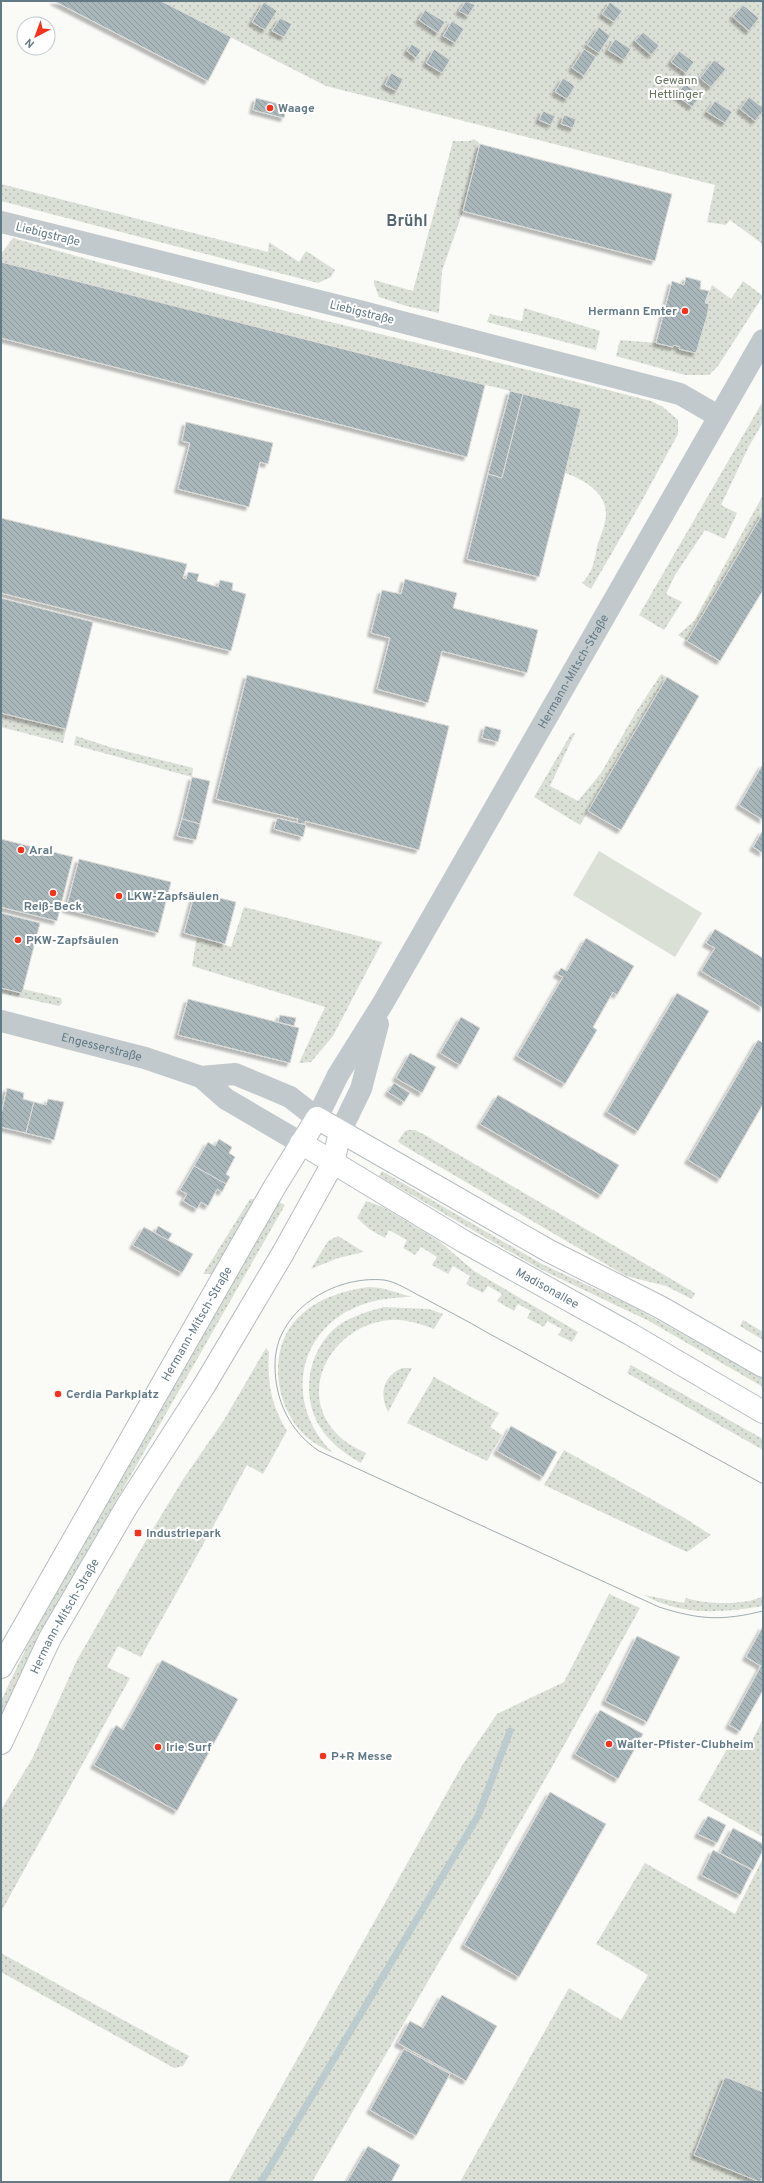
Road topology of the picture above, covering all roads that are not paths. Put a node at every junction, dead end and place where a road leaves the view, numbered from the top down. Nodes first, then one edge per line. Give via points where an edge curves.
1 (1, 222) edge
2 (763, 340) edge
3 (718, 416) junction
4 (383, 1003) junction
5 (1, 1022) edge
6 (201, 1077) junction
7 (317, 1118) junction
8 (340, 1132) junction
9 (301, 1143) junction
10 (333, 1163) junction
11 (763, 1366) edge
12 (763, 1412) edge
13 (1, 1667) edge
14 (1, 1743) edge

1 - 3 street, Liebigstraße via 337,305 680,394
2 - 3 street, Hermann-Mitsch-Straße
3 - 4 street, Hermann-Mitsch-Straße
4 - 7 street, Hermann-Mitsch-Straße via 338,1075
4 - 8 street, Hermann-Mitsch-Straße via 361,1089
5 - 6 street, Engesserstraße via 145,1058
6 - 7 street, Engesserstraße via 234,1074 290,1097
6 - 9 street, Engesserstraße via 226,1099
7 - 8 main road, Engesserstraße
7 - 9 main road, Hermann-Mitsch-Straße
8 - 10 main road, Hermann-Mitsch-Straße
8 - 11 main road via 549,1250 660,1307
9 - 10 main road, Madisonallee
9 - 13 main road, Hermann-Mitsch-Straße
10 - 12 main road, Madisonallee via 463,1241
10 - 14 main road, Hermann-Mitsch-Straße via 204,1386 127,1506 50,1638

